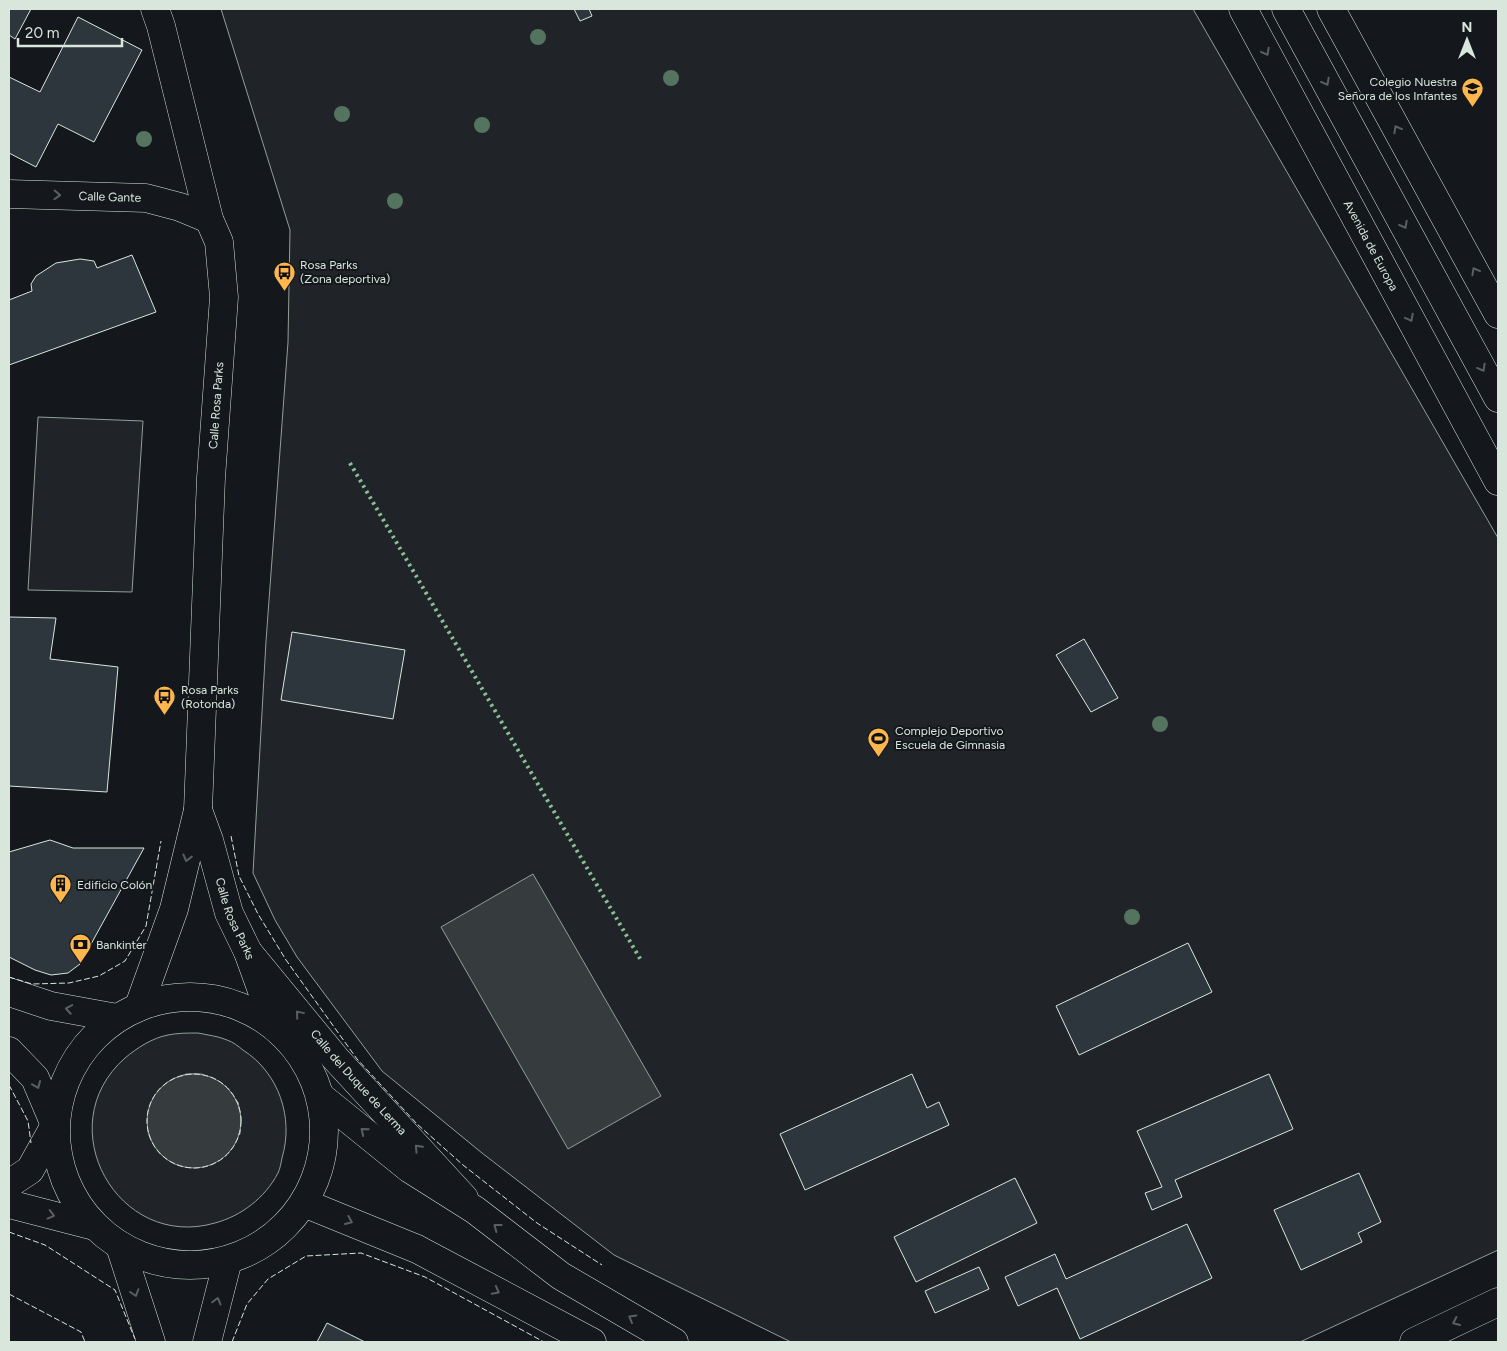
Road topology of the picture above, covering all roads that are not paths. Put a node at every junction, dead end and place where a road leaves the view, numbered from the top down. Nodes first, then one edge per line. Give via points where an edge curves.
1 (155, 9) edge
2 (1243, 9) edge
3 (1286, 9) edge
4 (1331, 9) edge
5 (9, 194) edge
6 (209, 219) junction
7 (1498, 314) edge
8 (1498, 398) edge
9 (1498, 481) edge
10 (198, 810) junction
11 (248, 952) junction
12 (9, 992) edge
13 (128, 1012) junction
14 (275, 1027) junction
15 (9, 1051) edge
16 (321, 1097) junction
17 (55, 1126) junction
18 (9, 1184) edge
19 (304, 1203) junction
20 (9, 1204) edge
21 (475, 1210) junction
22 (94, 1226) junction
23 (120, 1246) junction
24 (228, 1260) junction
25 (1498, 1302) edge
26 (560, 1332) edge
27 (151, 1342) edge
28 (207, 1342) edge
29 (592, 1342) edge
30 (674, 1342) edge
31 (1414, 1342) edge

1 - 6 main road, Calle Rosa Parks
2 -> 9 main road, Avenida de Europa
3 -> 8 main road
7 -> 4 main road
5 -> 6 main road, Calle Gante via 146,198
6 - 10 main road, Calle Rosa Parks via 218,242 224,298 210,478
10 - 11 main road, Calle Rosa Parks via 229,913
10 -> 13 main road, Calle Rosa Parks via 174,909
11 - 14 main road, Calle Rosa Parks
21 -> 11 main road, Calle del Duque de Lerma via 336,1059
13 -> 12 main road via 51,1006
13 - 14 main road via 174,997 210,998 245,1008
13 - 17 main road via 85,1046 63,1083
14 - 16 main road via 304,1059
15 -> 17 main road via 35,1078
16 - 19 main road via 323,1151
21 -> 16 main road, Calle del Duque de Lerma via 410,1169
17 - 18 main road via 30,1170
17 - 22 main road via 58,1162 72,1196
19 - 24 main road via 284,1228 258,1247
19 -> 26 main road via 416,1249
20 -> 22 main road
30 -> 21 main road, Calle del Duque de Lerma via 561,1276
22 - 23 main road
23 - 24 main road via 154,1261 191,1266
23 -> 27 main road
28 -> 24 main road
25 -> 31 main road
26 - 29 main road

